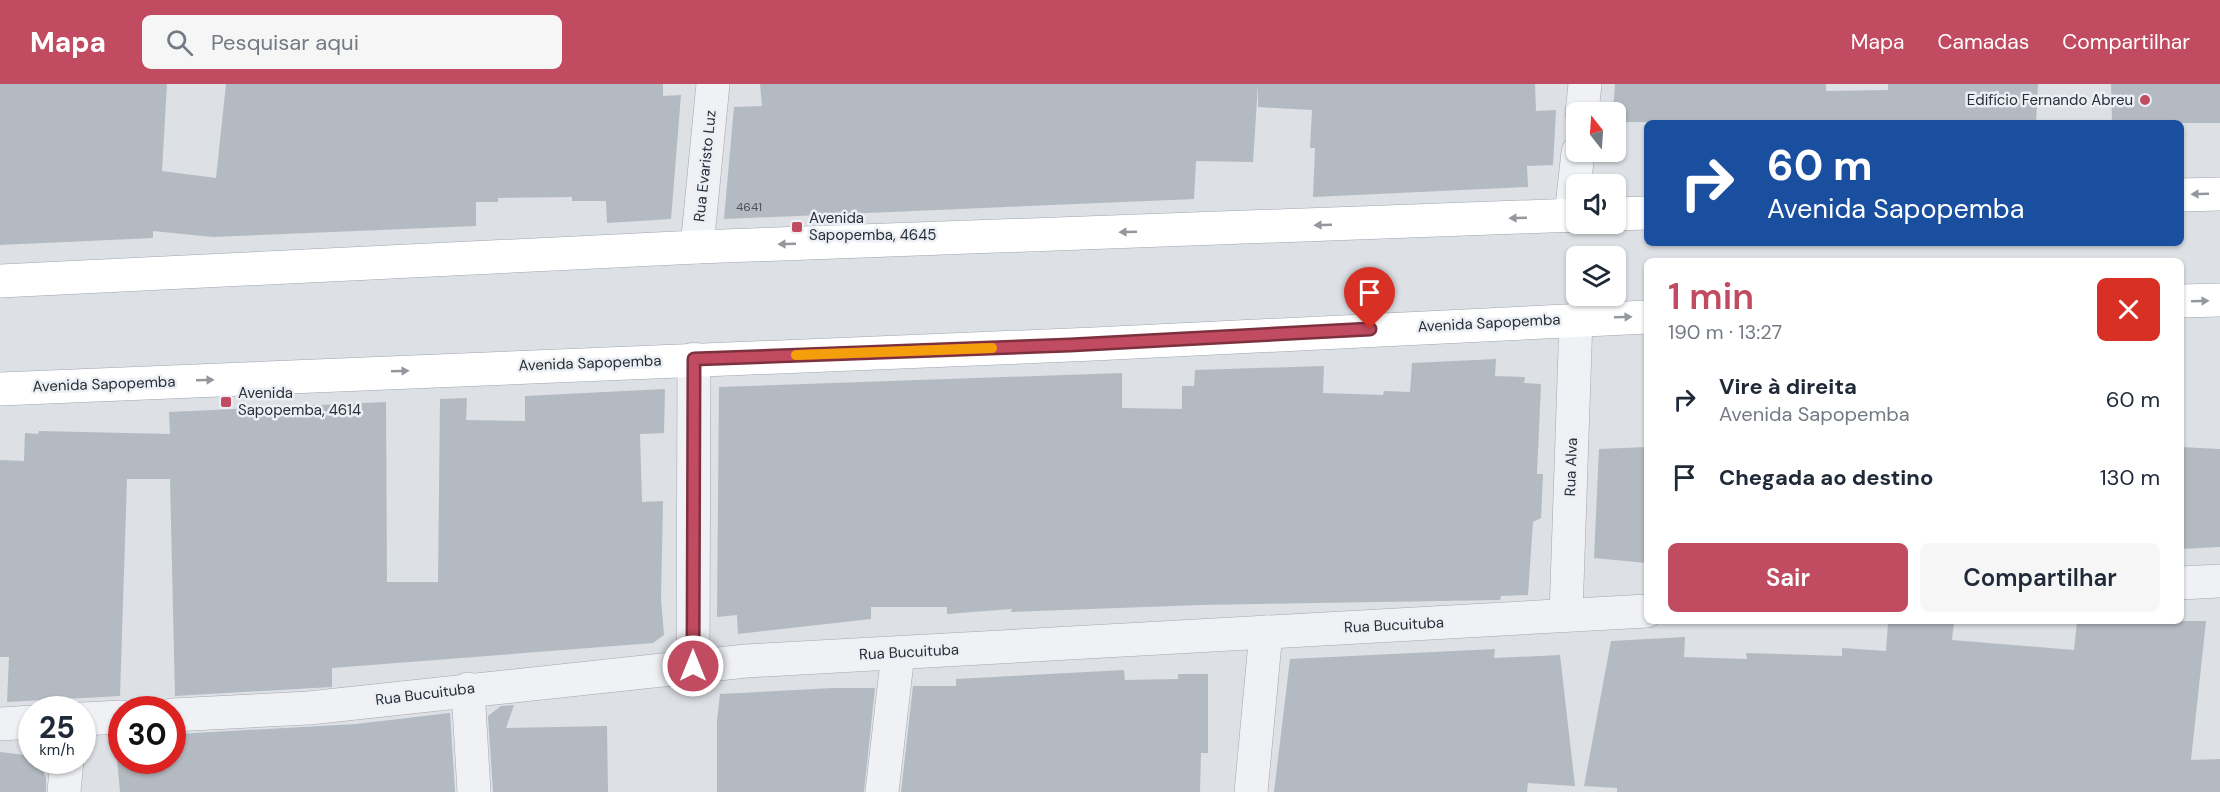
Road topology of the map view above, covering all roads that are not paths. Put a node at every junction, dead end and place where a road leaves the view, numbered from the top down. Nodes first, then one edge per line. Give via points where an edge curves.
1 (713, 84) edge
2 (1585, 84) edge
3 (1583, 102) edge
4 (2220, 194) edge
5 (2184, 195) edge
6 (1644, 213) edge
7 (1626, 214) edge
8 (1566, 216) edge
9 (697, 247) junction
10 (0, 281) edge
11 (2220, 300) edge
12 (2184, 301) edge
13 (1644, 316) edge
14 (1576, 319) junction
15 (694, 359) junction
16 (0, 388) edge
17 (2220, 582) edge
18 (2184, 584) edge
19 (1644, 611) edge
20 (1566, 615) junction
21 (1266, 632) junction
22 (898, 653) junction
23 (693, 666) junction
24 (468, 689) junction
25 (186, 714) edge
26 (18, 723) edge
27 (0, 724) edge
28 (66, 774) edge
29 (64, 792) edge
30 (474, 792) edge
31 (882, 792) edge
32 (1251, 792) edge

1 - 9 street, Rua Evaristo Luz
2 - 3 street
4 -> 5 main road
6 - 7 main road
8 -> 9 main road
9 - 10 main road
12 -> 11 main road
14 -> 13 main road, Avenida Sapopemba
14 - 15 main road, Avenida Sapopemba
14 - 20 street, Rua Alva
16 -> 15 main road, Avenida Sapopemba
15 - 23 street
17 - 18 street
19 - 20 street, Rua Bucuituba
20 - 21 street, Rua Bucuituba
21 - 22 street, Rua Bucuituba
21 - 32 street
22 - 23 street, Rua Bucuituba
22 - 31 street
23 - 24 street, Rua Bucuituba
24 - 25 street, Rua Bucuituba via 309,708
24 - 30 street
26 - 27 street
28 - 29 street

